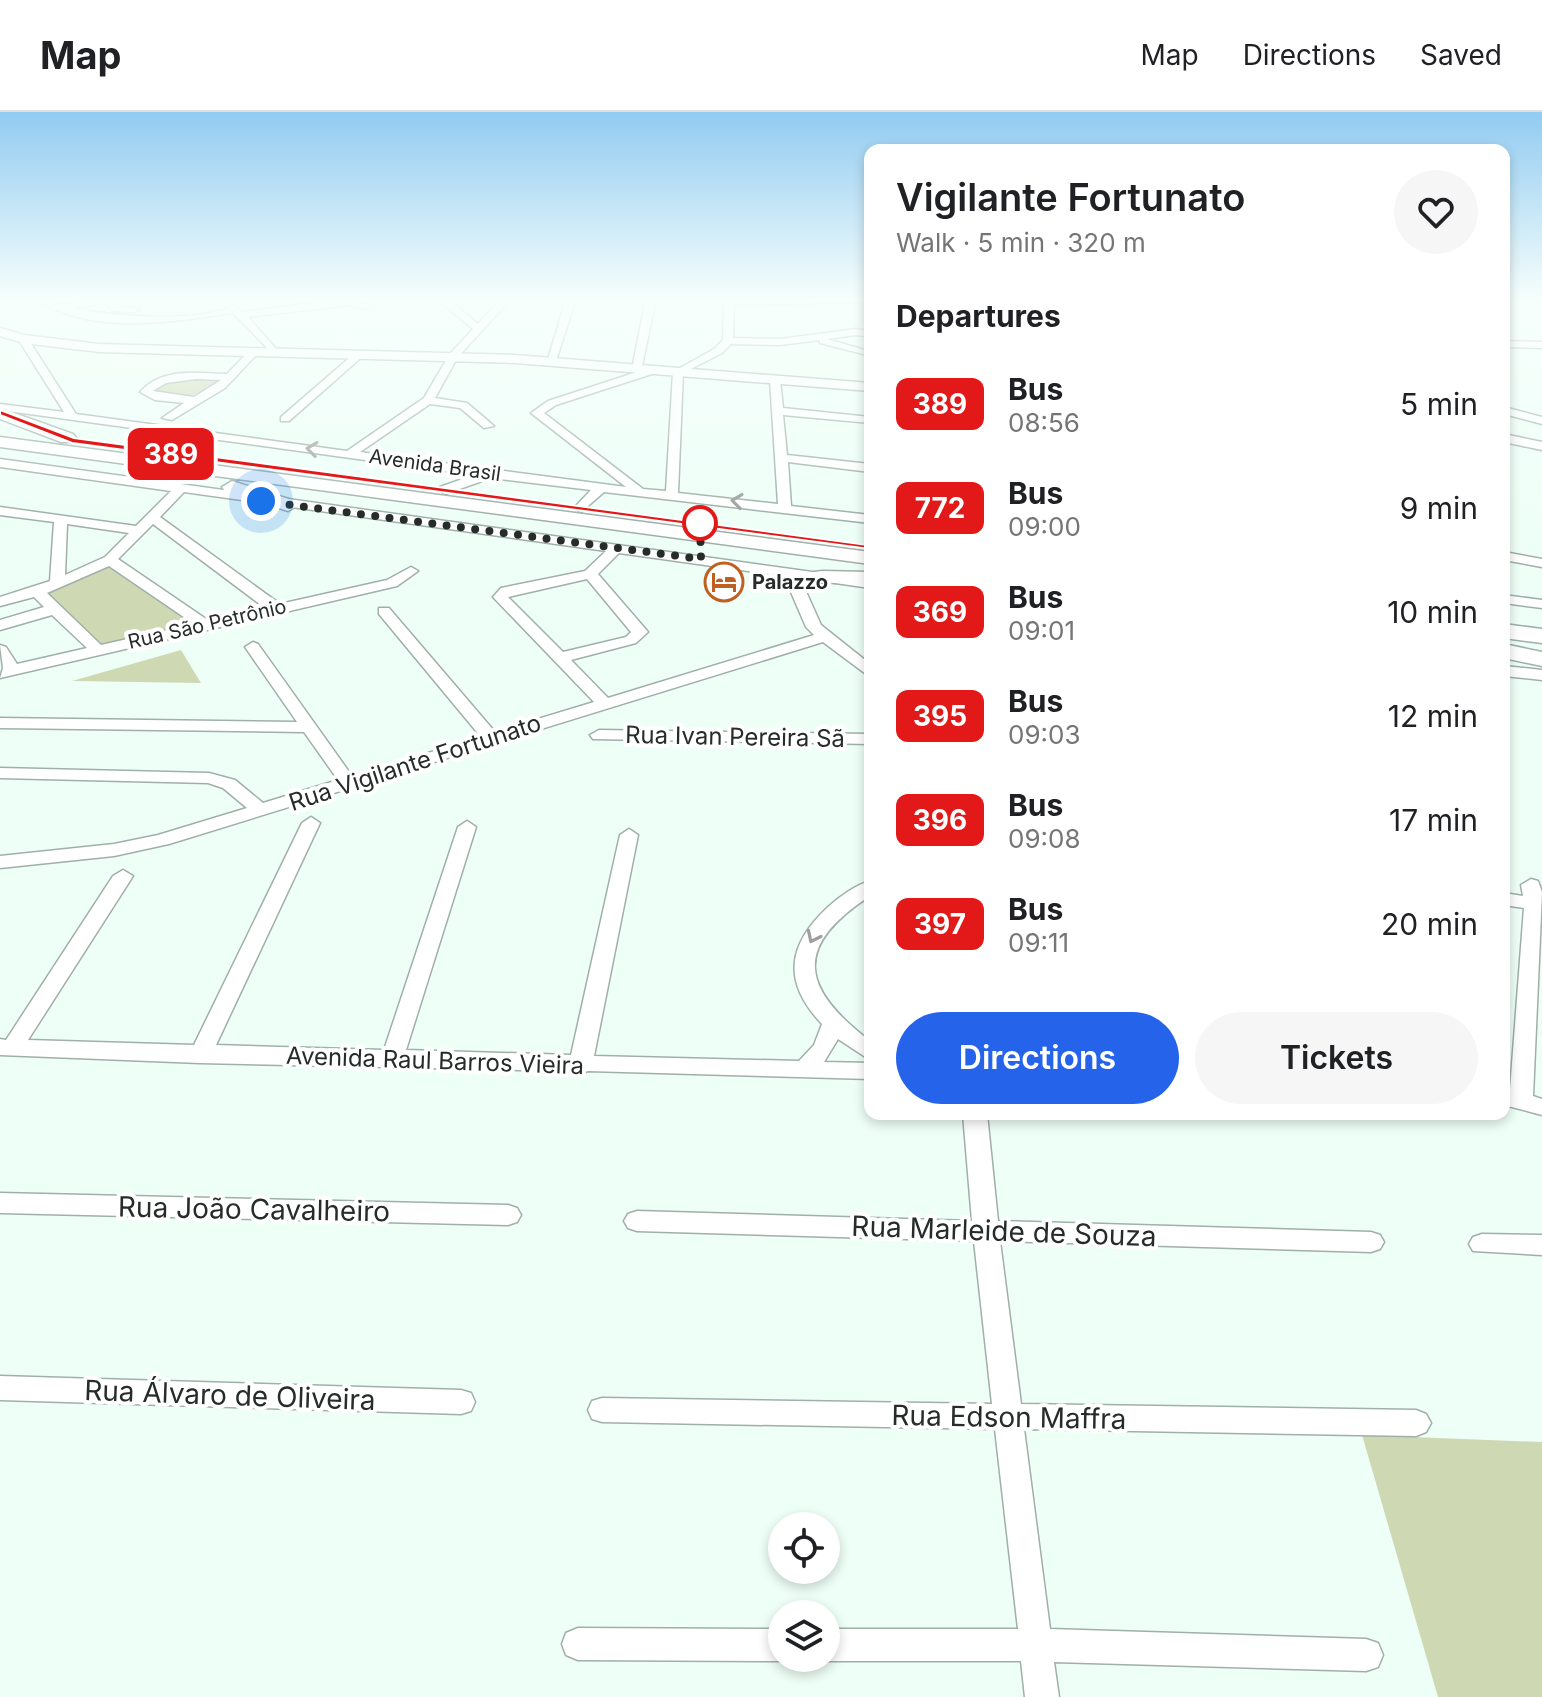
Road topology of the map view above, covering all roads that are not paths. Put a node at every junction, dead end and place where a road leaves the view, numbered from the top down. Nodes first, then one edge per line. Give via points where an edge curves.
1 (678, 372) edge
2 (44, 373) edge
3 (233, 373) edge
4 (338, 373) edge
5 (444, 373) edge
6 (645, 373) edge
7 (690, 373) edge
8 (229, 377) junction
9 (775, 380) junction
10 (864, 387) edge
11 (428, 400) junction
12 (198, 401) junction
13 (62, 405) junction
14 (0, 410) edge
15 (776, 411) junction
16 (31, 412) junction
17 (1510, 412) edge
18 (69, 418) junction
19 (168, 418) dead end
20 (285, 419) dead end
21 (864, 419) edge
22 (1542, 421) edge
23 (488, 426) dead end
24 (0, 431) edge
25 (1510, 439) edge
26 (72, 440) junction
27 (0, 442) edge
28 (1542, 446) edge
29 (351, 453) junction
30 (783, 458) junction
31 (0, 463) edge
32 (157, 463) junction
33 (864, 467) edge
34 (490, 473) junction
35 (601, 487) junction
36 (180, 489) junction
37 (445, 490) junction
38 (638, 490) junction
39 (672, 493) junction
40 (288, 505) junction
41 (581, 508) junction
42 (785, 508) junction
43 (0, 511) edge
44 (152, 517) junction
45 (864, 518) edge
46 (61, 519) junction
47 (138, 530) junction
48 (864, 545) edge
49 (617, 548) junction
50 (864, 557) edge
51 (1510, 557) edge
52 (110, 560) junction
53 (1542, 563) edge
54 (411, 571) dead end
55 (790, 573) junction
56 (590, 574) junction
57 (822, 577) junction
58 (864, 580) edge
59 (57, 584) junction
60 (37, 592) junction
61 (801, 595) junction
62 (1510, 600) edge
63 (0, 602) edge
64 (1542, 604) edge
65 (275, 608) junction
66 (55, 609) junction
67 (384, 611) dead end
68 (0, 625) edge
69 (205, 625) junction
70 (1510, 632) edge
71 (1542, 636) edge
72 (823, 637) junction
73 (1510, 646) edge
74 (253, 647) dead end
75 (0, 650) edge
76 (97, 650) junction
77 (1542, 650) edge
78 (1510, 652) edge
79 (559, 658) junction
80 (1542, 659) edge
81 (864, 668) edge
82 (6, 671) edge
83 (1510, 672) edge
84 (1542, 675) edge
85 (604, 703) junction
86 (0, 723) edge
87 (310, 727) junction
88 (599, 735) dead end
89 (491, 738) junction
90 (864, 739) edge
91 (0, 773) edge
92 (349, 784) junction
93 (261, 811) junction
94 (311, 823) dead end
95 (467, 827) dead end
96 (629, 835) dead end
97 (0, 862) edge
98 (123, 876) dead end
99 (864, 890) edge
100 (1536, 898) edge
101 (1510, 899) edge
102 (832, 1026) junction
103 (6, 1047) edge
104 (864, 1048) edge
105 (200, 1055) junction
106 (392, 1060) junction
107 (580, 1066) junction
108 (803, 1071) junction
109 (864, 1071) edge
110 (1522, 1101) edge
111 (976, 1120) edge
112 (0, 1203) edge
113 (508, 1215) dead end
114 (637, 1221) dead end
115 (986, 1231) junction
116 (1371, 1242) dead end
117 (1482, 1244) dead end
118 (1542, 1245) edge
119 (0, 1388) edge
120 (461, 1402) dead end
121 (602, 1410) dead end
122 (1010, 1417) junction
123 (1416, 1423) dead end
124 (578, 1644) dead end
125 (768, 1645) edge
126 (840, 1645) edge
127 (1037, 1645) junction
128 (1366, 1655) dead end
129 (1042, 1697) edge

1 - 39 street
2 - 13 street
3 - 8 street
4 - 20 street
5 - 11 street
6 - 38 street via 552,403 537,413
7 - 9 main road
8 - 12 street
8 - 12 street via 176,378 146,392
9 - 10 main road
9 - 15 street
11 - 23 street via 463,405
11 - 29 street
12 - 19 street
13 - 16 street
13 - 18 street
14 - 16 street, Avenida Brasil
14 - 26 highway
15 - 21 street
15 - 30 street
16 - 18 street, Avenida Brasil
17 - 22 street
29 -> 18 street, Avenida Brasil
24 - 26 highway, Avenida Brasil
25 - 28 street
26 - 37 highway, Avenida Brasil
27 - 32 highway, Avenida Brasil
29 - 34 street, Avenida Brasil
30 - 33 street
30 - 42 street
31 - 36 street
32 - 40 highway
32 - 50 highway, Avenida Brasil
34 - 35 street, Avenida Brasil
34 - 37 street
35 - 38 street, Avenida Brasil
35 - 41 street
36 - 40 street
36 - 44 street
37 - 41 highway, Avenida Brasil
38 - 39 street, Avenida Brasil
42 -> 39 street, Avenida Brasil
40 - 49 street
41 - 48 highway, Avenida Brasil
42 - 45 street, Avenida Brasil
43 - 46 street
44 - 47 street
44 - 65 street
46 - 47 street
46 - 59 street
47 - 52 street
49 - 55 street
49 - 56 street
51 - 53 street
52 - 59 street
52 - 69 street
54 - 65 street, Rua São Petrônio via 392,583
55 - 57 street
55 - 61 street
56 - 79 street via 640,632 631,640
56 - 79 street via 506,591 500,597
57 - 58 highway
57 - 61 street
59 - 60 street
60 - 63 street
60 - 66 street
61 - 72 street
62 - 64 street
65 - 69 street, Rua São Petrônio
66 - 68 street
66 - 76 street
67 - 89 street
69 - 76 street, Rua São Petrônio
70 - 71 highway
72 - 81 street
72 - 85 street, Rua Vigilante Fortunato
73 - 77 highway
74 - 87 street
75 - 82 street
76 - 82 street, Rua São Petrônio
78 - 80 highway
79 - 85 street
83 - 84 street
85 - 89 street, Rua Vigilante Fortunato
86 - 87 street
87 - 92 street
88 - 90 street, Rua Ivan Pereira Sã
89 - 92 street, Rua Vigilante Fortunato
91 - 93 street via 209,778 229,784
92 - 93 street, Rua Vigilante Fortunato
93 - 97 street, Rua Vigilante Fortunato via 114,850
94 - 105 street
95 - 106 street
96 - 107 street
98 - 103 street
99 -> 102 street via 836,906 820,923 803,962 809,995
100 - 101 street
100 - 110 street
102 - 104 street
102 - 108 street via 820,1055
103 - 105 street, Avenida Raul Barros Vieira
105 - 106 street, Avenida Raul Barros Vieira
106 - 107 street, Avenida Raul Barros Vieira
107 - 108 street, Avenida Raul Barros Vieira
108 - 109 street, Avenida Raul Barros Vieira
111 - 115 street
112 - 113 street, Rua João Cavalheiro
114 - 115 street, Rua Marleide de Souza
115 - 116 street, Rua Marleide de Souza
115 - 122 street
117 - 118 street
119 - 120 street, Rua Álvaro de Oliveira
121 - 122 street, Rua Edson Maffra
122 - 123 street, Rua Edson Maffra
122 - 127 street
124 - 125 street
126 - 127 street
127 - 128 street
127 - 129 street

